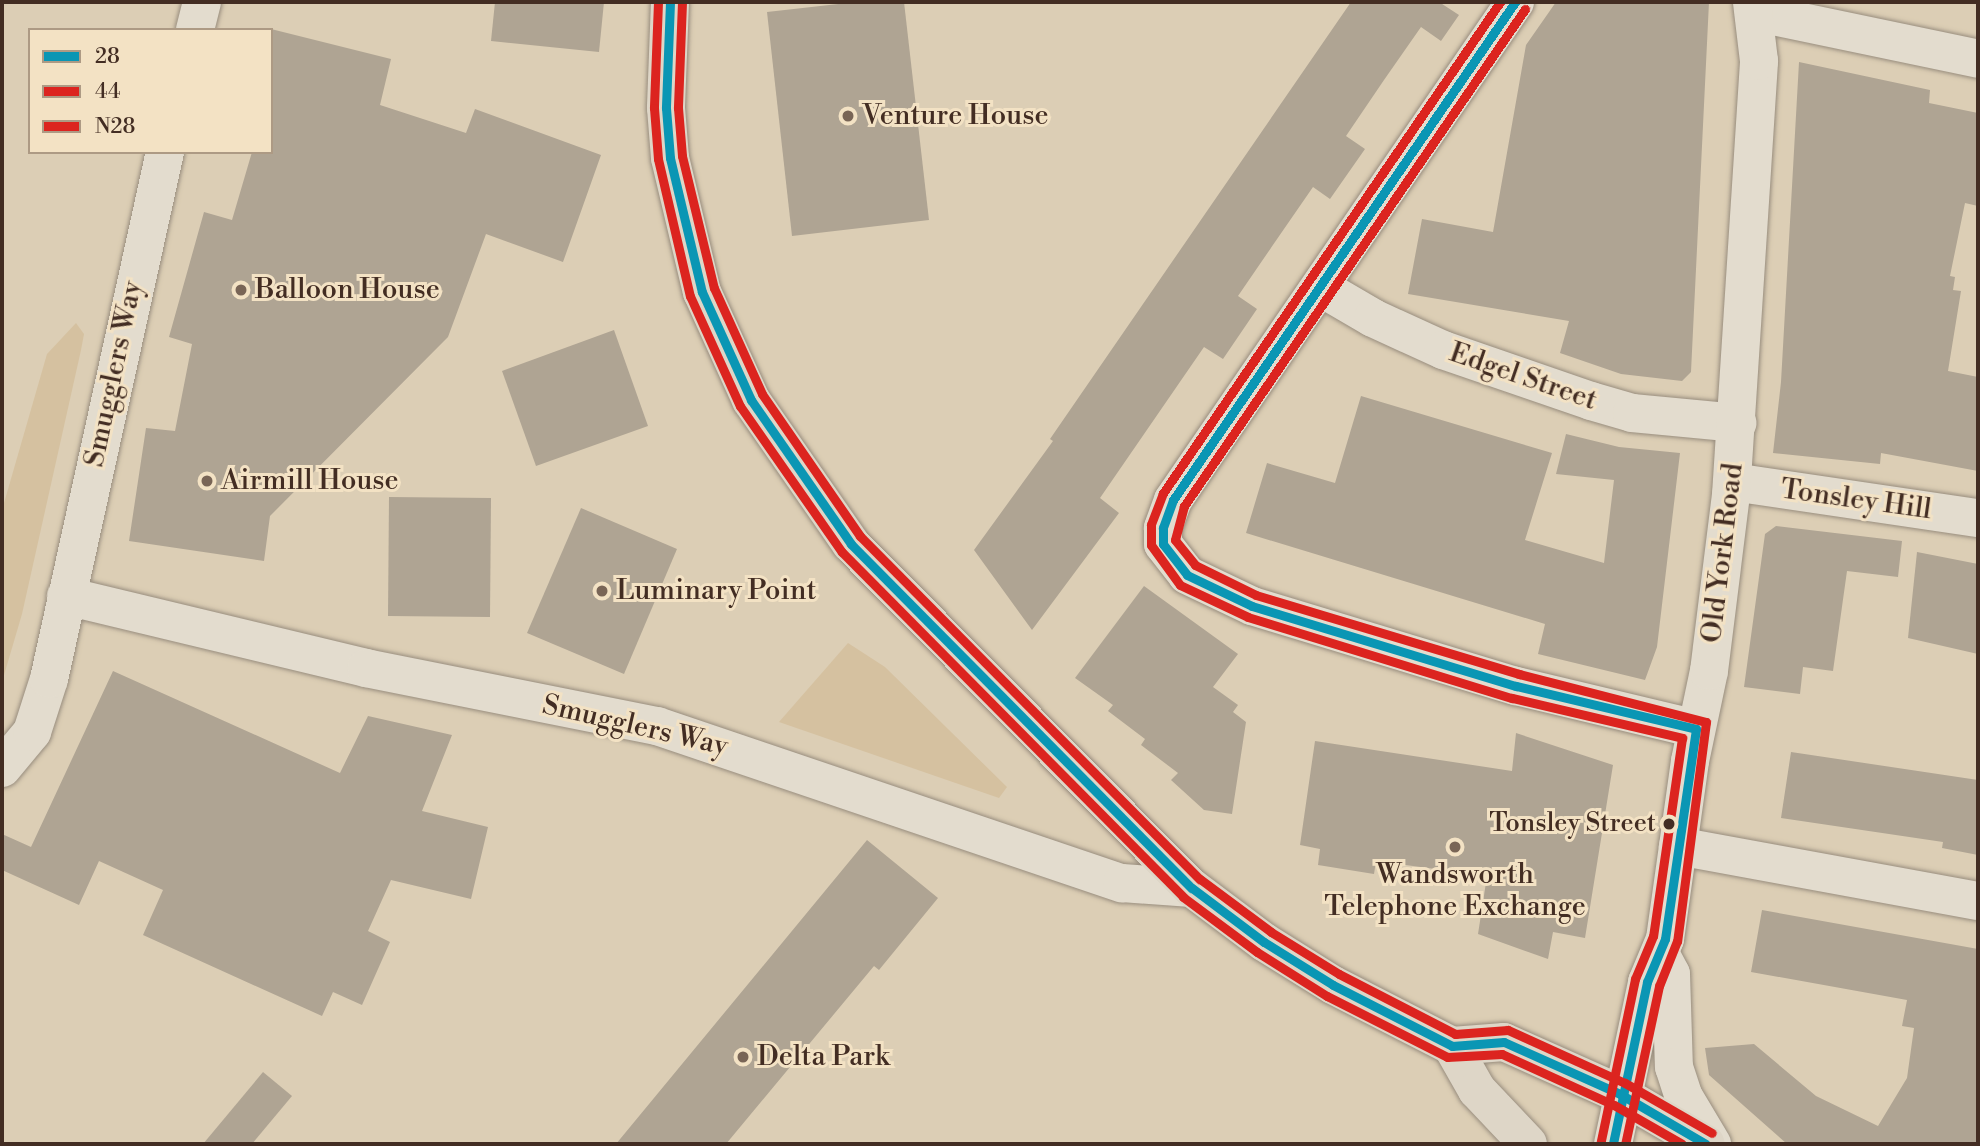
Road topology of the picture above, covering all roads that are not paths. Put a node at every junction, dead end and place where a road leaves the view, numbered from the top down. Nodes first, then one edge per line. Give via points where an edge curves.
1 (202, 2) edge
2 (670, 2) edge
3 (1515, 2) edge
4 (1753, 7) edge
5 (196, 28) edge
6 (1978, 59) edge
7 (165, 154) edge
8 (1320, 287) junction
9 (1738, 423) junction
10 (1733, 482) junction
11 (1978, 519) edge
12 (66, 596) junction
13 (1696, 729) junction
14 (2, 768) edge
15 (1678, 846) junction
16 (1192, 888) junction
17 (1978, 901) edge
18 (1661, 956) junction
19 (1452, 1046) junction
20 (1620, 1094) junction
21 (1528, 1144) edge
22 (1613, 1144) edge
23 (1706, 1144) edge
24 (1712, 1144) edge

1 - 5 street
2 - 16 highway via 666,54 670,158 702,292 751,400 851,544
3 - 8 street
4 - 6 street
4 - 9 street, Old York Road via 1759,61
7 - 12 street, Smugglers Way
8 - 9 street, Edgel Street via 1419,340 1591,401 1632,412
8 - 13 street via 1173,500 1163,528 1163,544 1171,558 1203,585 1252,606 1516,686
9 - 10 street, Old York Road
10 - 11 street, Tonsley Hill
10 - 13 street, Old York Road via 1709,671
12 - 14 street, Smugglers Way via 49,680 32,732
12 - 16 street, Smugglers Way via 366,668 657,726 1122,883
13 - 15 street, Old York Road
15 - 17 street
15 - 18 street, Old York Road
16 - 19 highway via 1264,942 1333,985
18 - 20 street, Old York Road via 1647,982
18 - 24 street via 1671,974 1674,1067 1684,1097
19 - 20 highway via 1504,1042
19 - 21 highway via 1477,1090
20 - 22 street, Old York Road
20 - 23 highway

